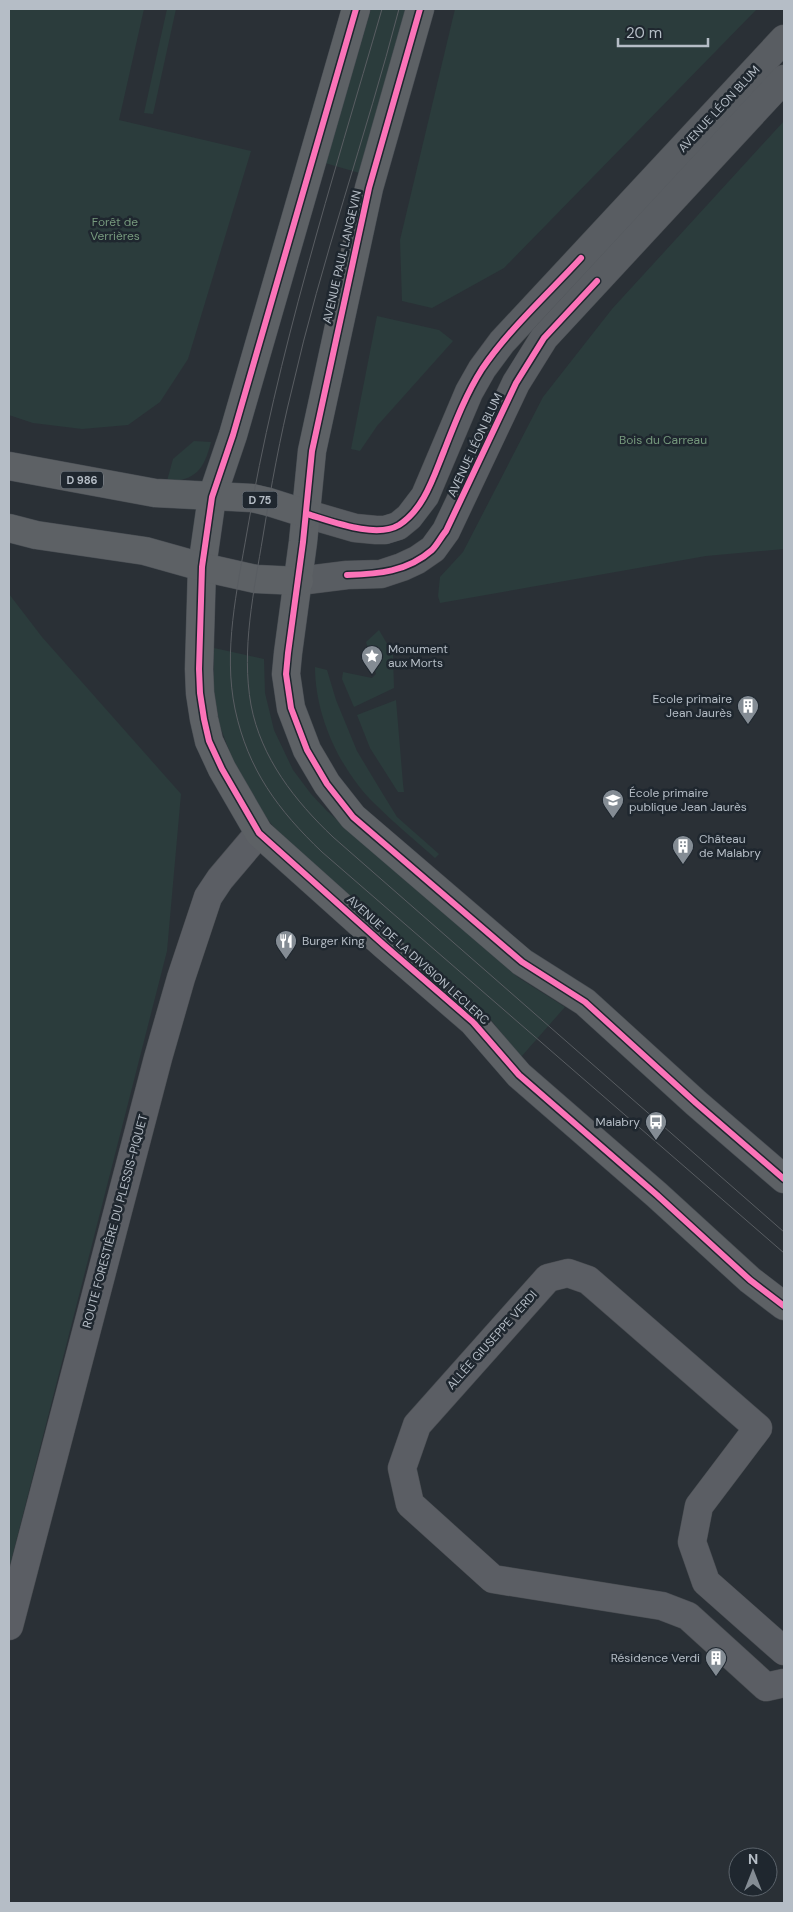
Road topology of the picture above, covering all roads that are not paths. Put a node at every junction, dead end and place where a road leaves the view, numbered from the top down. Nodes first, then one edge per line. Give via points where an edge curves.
1 (356, 9) edge
2 (420, 9) edge
3 (784, 39) edge
4 (784, 79) edge
5 (9, 466) edge
6 (212, 497) junction
7 (307, 514) junction
8 (9, 528) edge
9 (202, 568) junction
10 (299, 581) junction
11 (258, 833) junction
12 (784, 1180) edge
13 (784, 1306) edge
14 (9, 1626) edge
15 (784, 1651) edge
16 (784, 1683) edge

1 - 6 main road
2 - 7 main road, AVENUE PAUL LANGEVIN via 369,188 345,294 312,451
3 - 7 main road, AVENUE LÉON BLUM / D 75 via 502,342 469,392 425,496 409,517 398,526 385,530 355,528
4 - 10 main road, AVENUE LÉON BLUM via 544,338 516,383 446,531 433,549 410,564 381,574
5 - 6 main road, D 986 via 155,494
6 - 7 main road, D 75 via 252,498
6 - 9 main road, AVENUE DE LA DIVISION LECLERC
7 - 10 main road, AVENUE PAUL LANGEVIN
8 - 9 main road via 145,551
9 - 10 main road via 256,578
9 - 11 main road, AVENUE DE LA DIVISION LECLERC via 200,693 204,719 209,741 222,770
10 - 12 main road, AVENUE PAUL LANGEVIN via 286,674 291,708 308,750 327,784 353,817 522,962 585,1002
11 - 13 main road, AVENUE DE LA DIVISION LECLERC via 473,1022 519,1075 657,1194 750,1280
11 - 14 street, ROUTE FORESTIÈRE DU PLESSIS-PIQUET via 208,897 181,978
15 - 16 street, ALLÉE GIUSEPPE VERDI via 706,1582 692,1542 699,1506 758,1428 588,1280 568,1273 548,1278 417,1425 402,1468 410,1504 493,1579 662,1606 688,1616 766,1687

